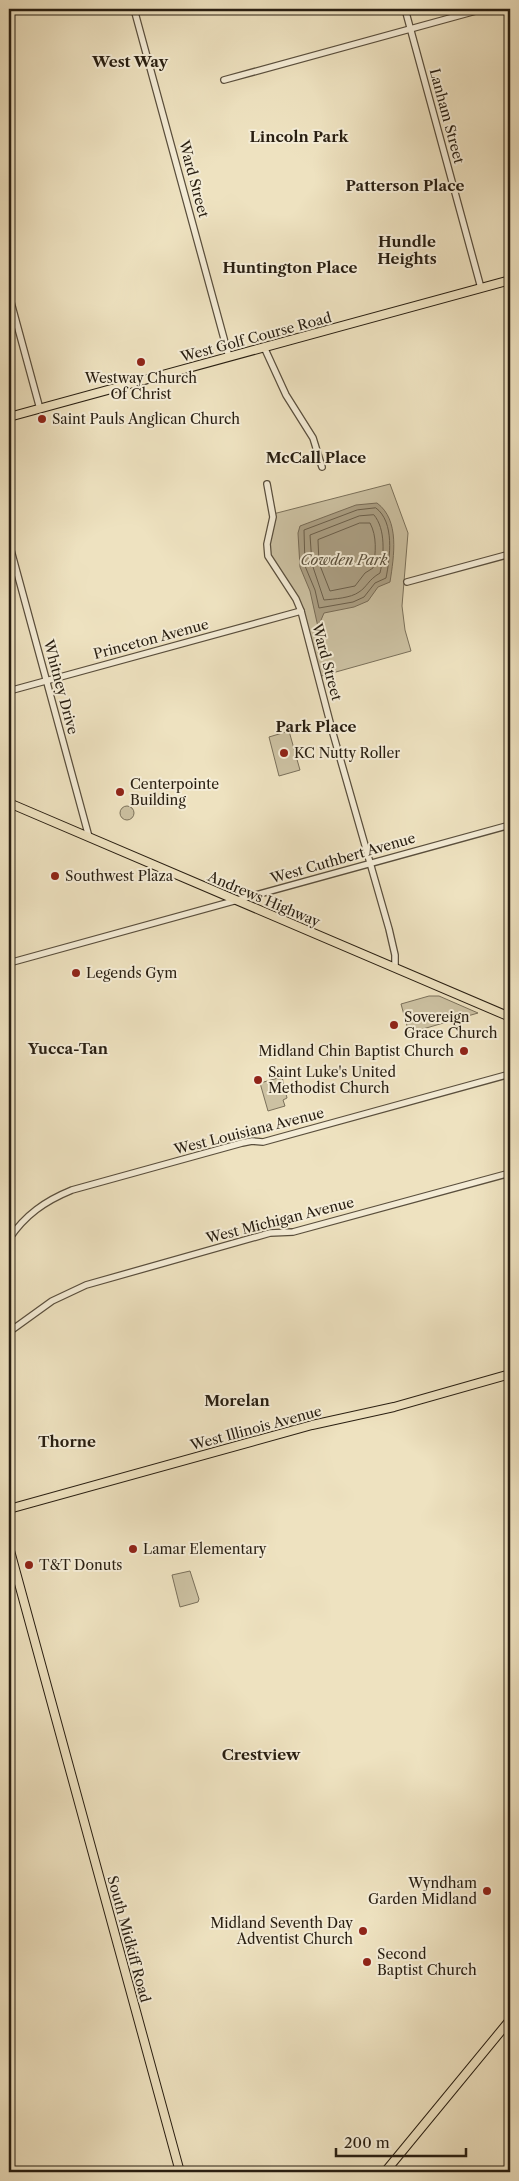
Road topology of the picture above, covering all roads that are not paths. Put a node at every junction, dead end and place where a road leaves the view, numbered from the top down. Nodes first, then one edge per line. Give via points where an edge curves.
1 (134, 9) edge
2 (404, 9) edge
3 (483, 9) edge
4 (410, 29) junction
5 (224, 80) dead end
6 (510, 280) edge
7 (481, 288) junction
8 (9, 295) edge
9 (264, 347) junction
10 (229, 357) junction
11 (40, 409) junction
12 (9, 417) edge
13 (322, 467) dead end
14 (266, 484) dead end
15 (9, 543) edge
16 (510, 554) edge
17 (407, 582) dead end
18 (301, 611) junction
19 (46, 680) junction
20 (9, 691) edge
21 (9, 803) edge
22 (510, 824) edge
23 (89, 837) junction
24 (372, 863) junction
25 (236, 900) junction
26 (9, 963) edge
27 (395, 967) junction
28 (510, 1018) edge
29 (510, 1074) edge
30 (510, 1172) edge
31 (9, 1239) edge
32 (9, 1332) edge
33 (510, 1374) edge
34 (9, 1509) edge
35 (9, 1547) edge
36 (510, 2020) edge
37 (180, 2172) edge
38 (385, 2172) edge

1 - 10 street, Ward Street
2 - 4 street, Lanham Street
3 - 4 street
4 - 5 street
4 - 7 street, Lanham Street
6 - 7 main road, West Golf Course Road
7 - 9 main road, West Golf Course Road
8 - 11 street
9 - 10 main road, West Golf Course Road
9 - 13 street via 291,404 313,438
10 - 11 main road, West Golf Course Road
11 - 12 main road, West Golf Course Road
14 - 18 street, Ward Street via 273,517 268,556
15 - 19 street, Whitney Drive
16 - 17 street
18 - 19 street, Princeton Avenue
18 - 24 street, Ward Street
19 - 20 street, Princeton Avenue
19 - 23 street, Whitney Drive
21 - 23 main road, Andrews Highway
22 - 24 street, West Cuthbert Avenue
23 - 25 main road, Andrews Highway
24 - 25 street, West Cuthbert Avenue
24 - 27 street, Ward Street via 394,946
25 - 26 street, West Cuthbert Avenue
25 - 27 main road, Andrews Highway
27 - 28 main road, Andrews Highway
29 - 31 street, West Louisiana Avenue via 72,1190 34,1211
30 - 32 street, West Michigan Avenue via 293,1232 270,1233 86,1285 52,1301
33 - 34 main road, West Illinois Avenue
35 - 37 main road, South Midkiff Road
36 - 38 main road

